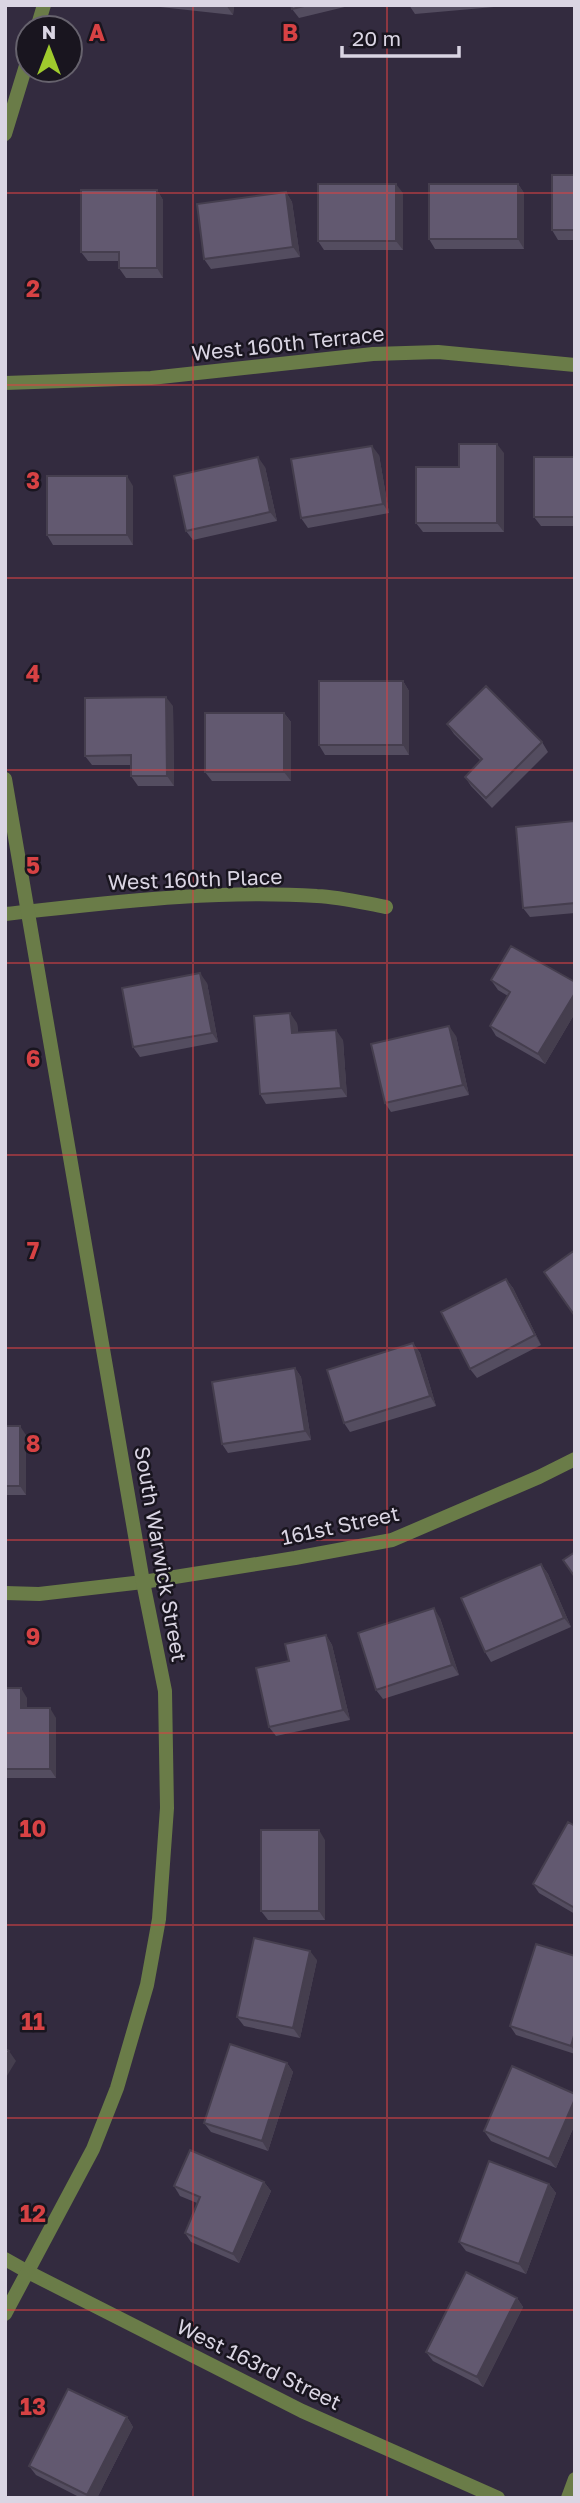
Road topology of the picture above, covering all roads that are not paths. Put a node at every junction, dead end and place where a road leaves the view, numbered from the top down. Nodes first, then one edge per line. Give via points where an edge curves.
1 (20, 84) edge
2 (5, 134) edge
3 (575, 365) edge
4 (5, 383) edge
5 (5, 779) edge
6 (386, 907) dead end
7 (27, 912) junction
8 (5, 914) edge
9 (575, 1459) edge
10 (144, 1582) junction
11 (5, 1593) edge
12 (5, 2259) edge
13 (28, 2272) junction
14 (5, 2314) edge
15 (575, 2479) edge
16 (498, 2498) edge
17 (568, 2498) edge

1 - 2 street
3 - 4 street, West 160th Terrace via 438,352 373,354 151,378
5 - 7 street, South Warwick Street
6 - 7 street, West 160th Place via 318,896 232,895
7 - 8 street, West 160th Place
7 - 10 street, South Warwick Street
9 - 10 street, 161st Street via 392,1540
10 - 11 street, 161st Street via 38,1594
10 - 13 street, South Warwick Street via 165,1691 167,1808 159,1919 147,1985 117,2088 93,2148
12 - 13 street, West 163rd Street
13 - 14 street, South Warwick Street
13 - 16 street, West 163rd Street via 302,2411
15 - 17 street

